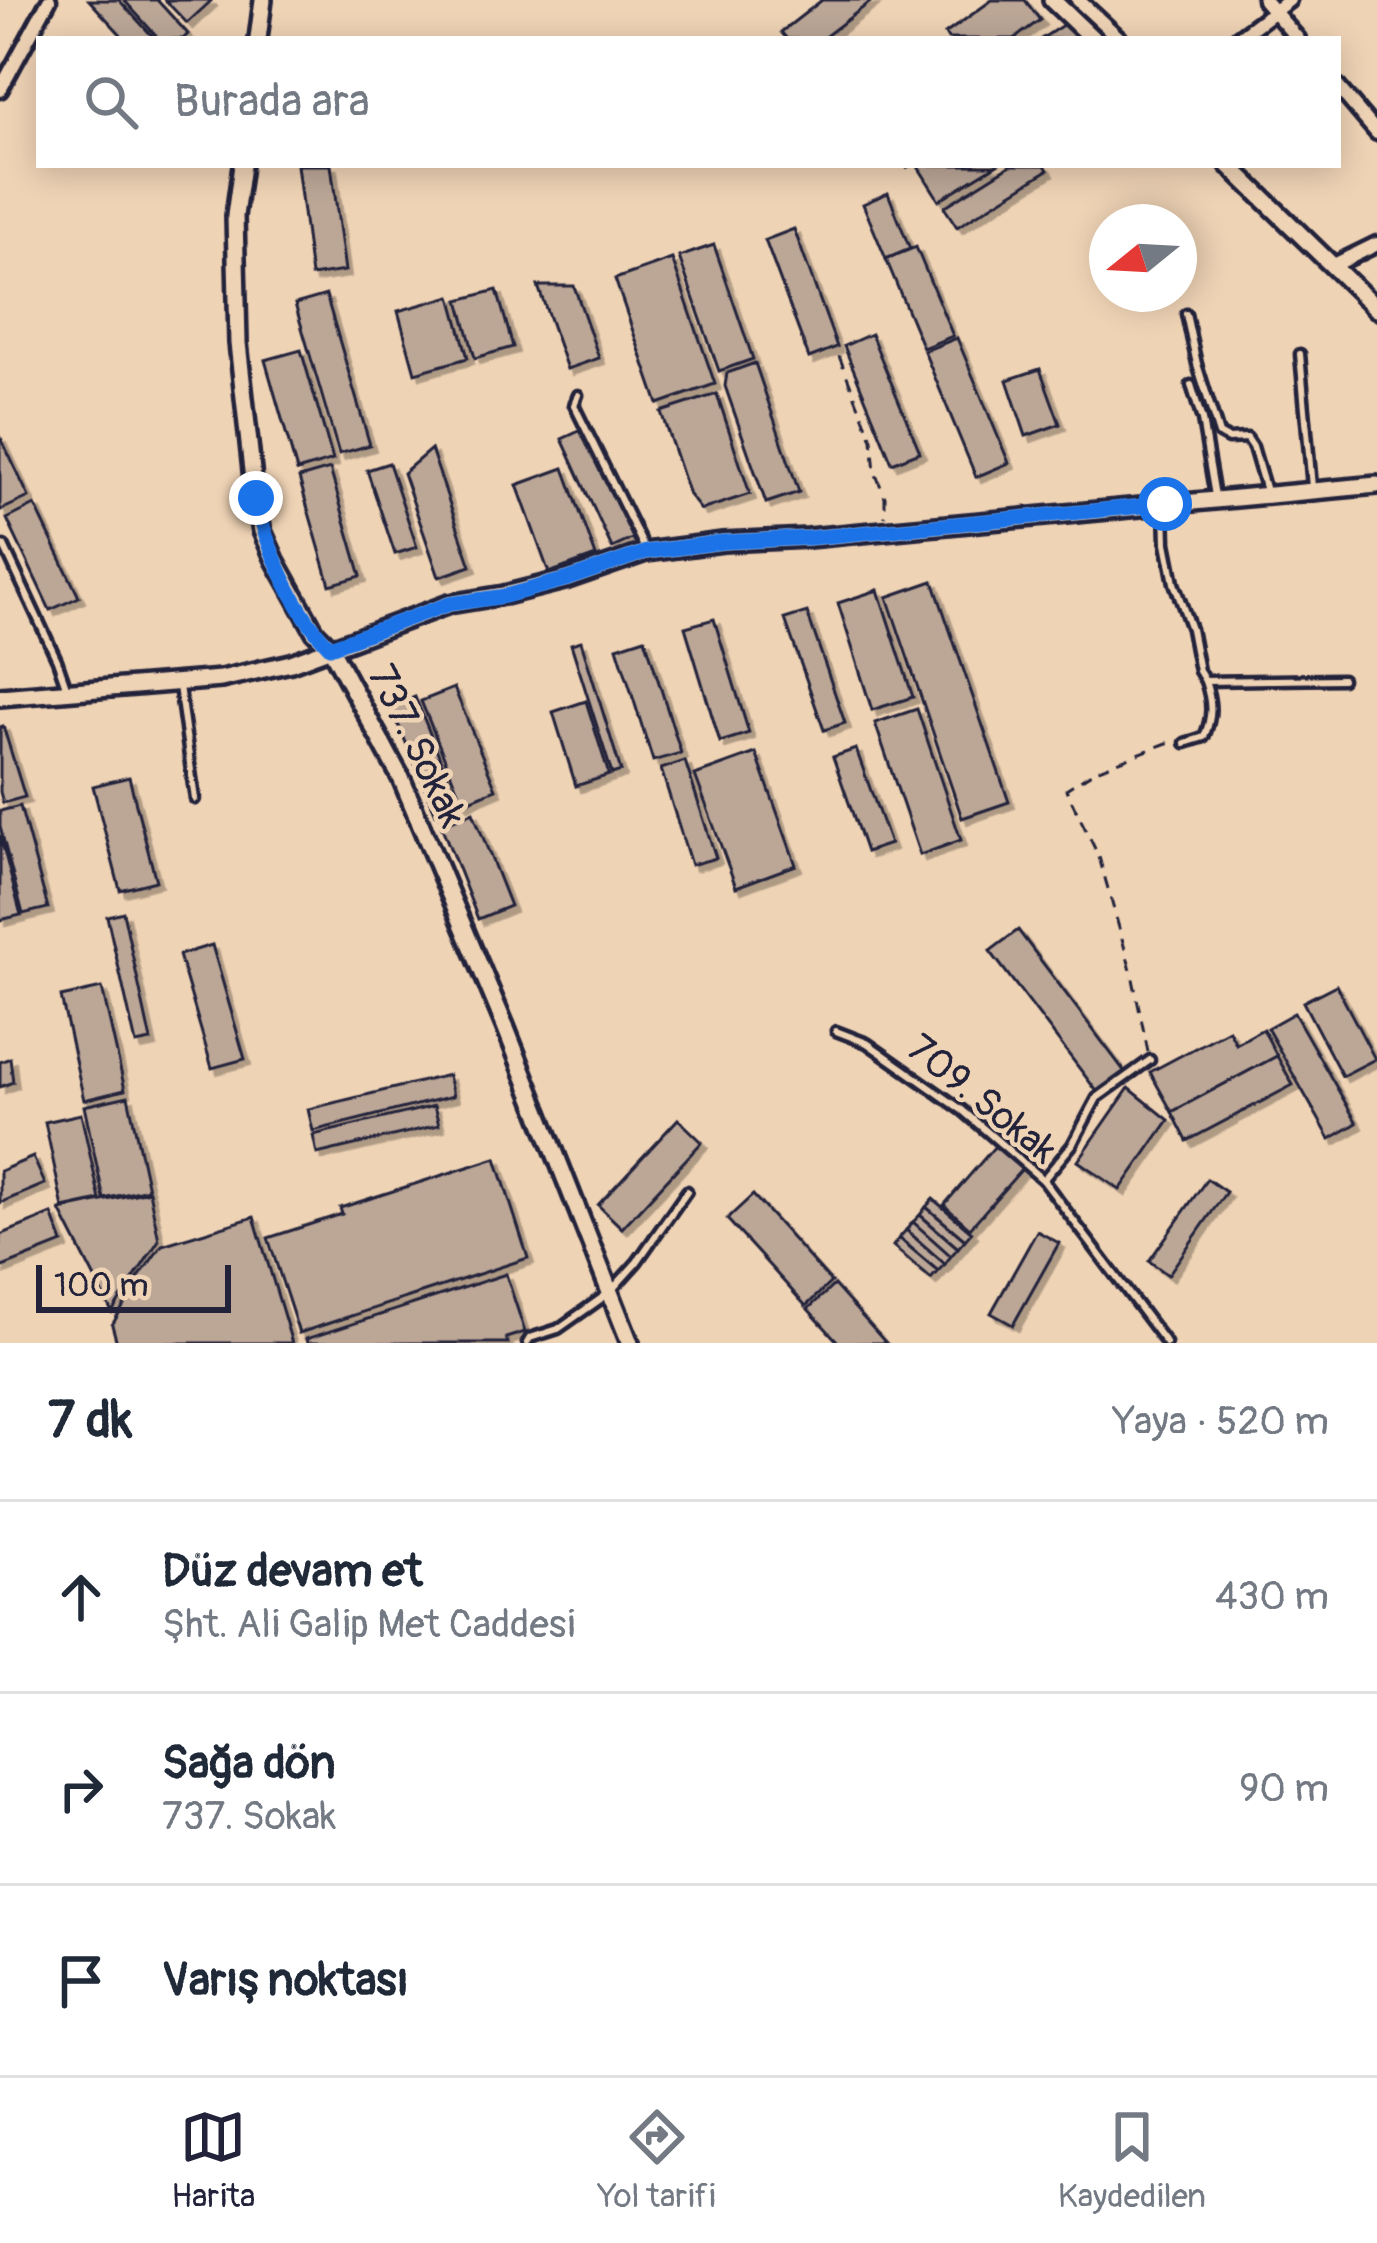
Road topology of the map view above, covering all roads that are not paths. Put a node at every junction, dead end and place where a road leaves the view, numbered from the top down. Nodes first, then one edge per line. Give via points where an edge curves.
1 (49, 0) edge
2 (263, 0) edge
3 (1052, 0) edge
4 (1078, 0) edge
5 (1289, 0) edge
6 (1269, 6) edge
7 (258, 36) edge
8 (1091, 36) edge
9 (1117, 36) edge
10 (1240, 36) edge
11 (1295, 36) edge
12 (0, 90) edge
13 (1341, 91) edge
14 (1377, 133) edge
15 (242, 168) edge
16 (1232, 168) edge
17 (1377, 244) edge
18 (1332, 266) junction
19 (1377, 309) edge
20 (1186, 314) dead end
21 (1300, 354) dead end
22 (1192, 385) dead end
23 (578, 395) dead end
24 (1377, 484) edge
25 (1313, 490) junction
26 (1267, 495) junction
27 (1215, 499) junction
28 (1165, 504) junction
29 (4, 546) dead end
30 (646, 552) junction
31 (330, 647) junction
32 (1342, 680) dead end
33 (1205, 681) junction
34 (178, 682) junction
35 (68, 693) junction
36 (0, 697) edge
37 (1185, 743) road end
38 (195, 799) dead end
39 (836, 1031) dead end
40 (1150, 1060) road end
41 (1043, 1180) junction
42 (687, 1191) dead end
43 (609, 1293) junction
44 (526, 1343) edge
45 (630, 1343) edge
46 (1166, 1343) edge

1 - 12 street
2 - 7 street
3 - 8 street
4 - 9 street
5 - 6 street
6 - 10 street
6 - 11 street
13 - 14 street
15 - 31 street, 737. Sokak via 238,343 262,531
16 - 18 street
17 - 18 street
18 - 19 street
20 - 26 lane via 1219,434 1247,438
21 - 25 lane
22 - 27 lane
23 - 30 lane via 574,404
24 - 25 street
25 - 26 street
26 - 27 street
27 - 28 street
28 - 30 street
28 - 33 lane via 1174,583
29 - 35 lane
30 - 31 street via 505,596 449,604
31 - 34 street via 291,663
31 - 43 street, 737. Sokak via 402,779
32 - 33 lane
33 - 37 lane via 1210,724 1204,737
34 - 35 street
34 - 38 lane
35 - 36 street
39 - 41 lane, 709. Sokak via 867,1043 943,1097
40 - 41 lane via 1097,1098
41 - 46 lane, 709. Sokak
42 - 43 lane
43 - 44 lane
43 - 45 street, 737. Sokak

